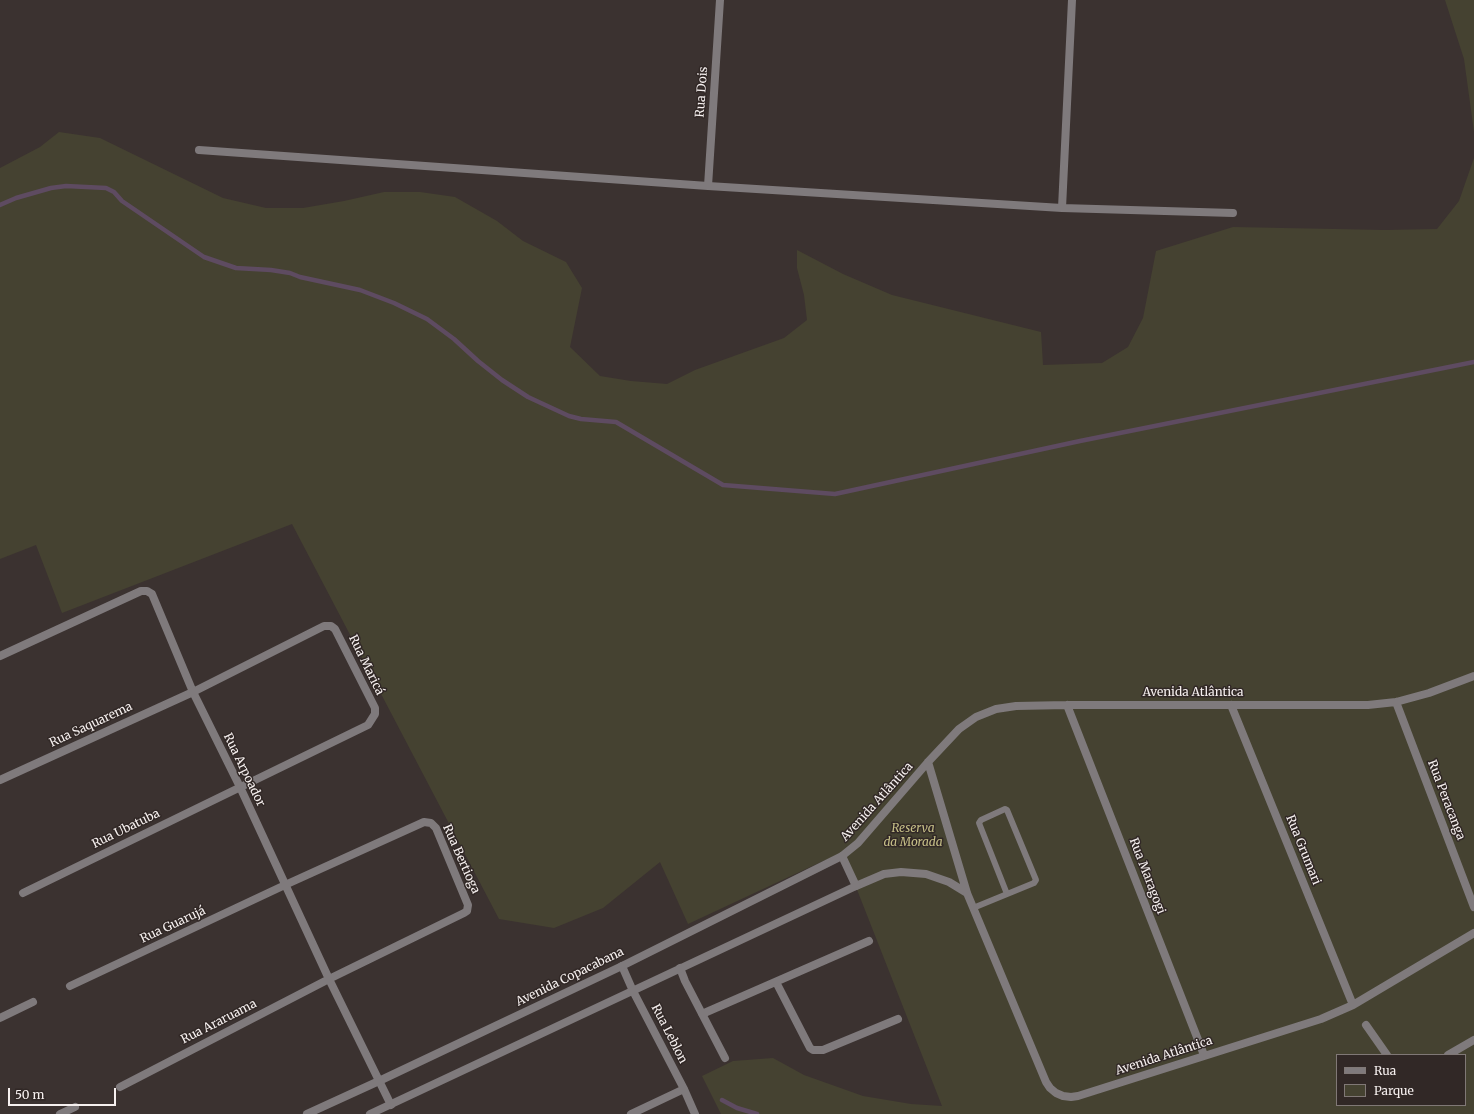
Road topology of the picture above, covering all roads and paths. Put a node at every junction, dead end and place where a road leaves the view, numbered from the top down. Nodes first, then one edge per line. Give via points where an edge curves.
1 (720, 0) edge
2 (1072, 0) edge
3 (200, 150) dead end
4 (708, 186) junction
5 (1062, 208) junction
6 (1233, 213) dead end
7 (0, 656) edge
8 (1474, 676) edge
9 (193, 692) junction
10 (1396, 702) junction
11 (1067, 705) junction
12 (1231, 705) junction
13 (928, 762) junction
14 (0, 780) edge
15 (240, 787) junction
16 (842, 856) junction
17 (285, 885) junction
18 (856, 886) junction
19 (23, 893) dead end
20 (966, 893) junction
21 (1007, 894) junction
22 (1474, 907) edge
23 (973, 908) junction
24 (1474, 933) edge
25 (869, 941) dead end
26 (622, 966) junction
27 (680, 968) junction
28 (329, 979) junction
29 (776, 982) junction
30 (70, 986) dead end
31 (633, 991) junction
32 (33, 1002) dead end
33 (1353, 1005) junction
34 (702, 1014) junction
35 (0, 1018) edge
36 (898, 1019) dead end
37 (1366, 1025) dead end
38 (1474, 1040) edge
39 (1386, 1054) edge
40 (1450, 1054) edge
41 (1204, 1055) junction
42 (725, 1058) dead end
43 (379, 1081) junction
44 (120, 1087) dead end
45 (684, 1089) junction
46 (391, 1105) junction
47 (75, 1107) dead end
48 (60, 1114) edge
49 (307, 1114) edge
50 (370, 1114) edge
51 (631, 1114) edge
52 (695, 1114) edge

1 - 4 street, Rua Dois
2 - 5 street
3 - 4 street
4 - 5 street
5 - 6 street
7 - 9 street, Rua Arpoador via 141,591 147,592 152,594
8 - 10 street, Avenida Atlântica
9 - 14 street, Rua Saquarema
9 - 15 street, Rua Arpoador
9 - 15 street, Rua Maricá via 324,626 336,629 375,708 375,714 368,724
10 - 12 street, Avenida Atlântica via 1368,705
10 - 22 street, Rua Peracanga
11 - 12 street, Avenida Atlântica
11 - 13 street, Avenida Atlântica via 1016,706 996,709 976,717 959,729
11 - 41 street, Rua Maragogi
12 - 33 street, Rua Grumari
13 - 16 street, Avenida Atlântica via 858,844
13 - 20 street, Avenida Atlântica
15 - 17 street, Rua Arpoador
15 - 19 street, Rua Ubatuba
16 - 18 street
16 - 26 street, Avenida Copacabana
17 - 28 street, Rua Arpoador
17 - 28 street, Rua Bertioga via 424,822 431,823 436,828 468,905 467,911
17 - 30 street, Rua Guarujá
18 - 20 street via 884,874 901,872 926,874 949,882
18 - 27 street
20 - 23 street, Avenida Atlântica
21 - 21 lane via 1036,880 1005,809 979,823
21 - 23 lane
23 - 41 street, Avenida Atlântica via 1046,1082 1056,1093 1063,1096 1078,1096
24 - 33 street, Avenida Atlântica
25 - 29 street
26 - 31 street, Rua Leblon
26 - 43 street, Avenida Copacabana
27 - 31 street
27 - 34 street
28 - 43 street, Rua Arpoador
28 - 44 street, Rua Araruama
29 - 34 street
29 - 36 street via 813,1050 823,1050
31 - 45 street, Rua Leblon
31 - 46 street
32 - 35 street
33 - 41 street, Avenida Atlântica via 1321,1019
34 - 42 street
37 - 39 street
38 - 40 street
43 - 46 street, Rua Arpoador
43 - 49 street, Avenida Copacabana
45 - 51 street
45 - 52 street, Rua Leblon
46 - 50 street
47 - 48 street

